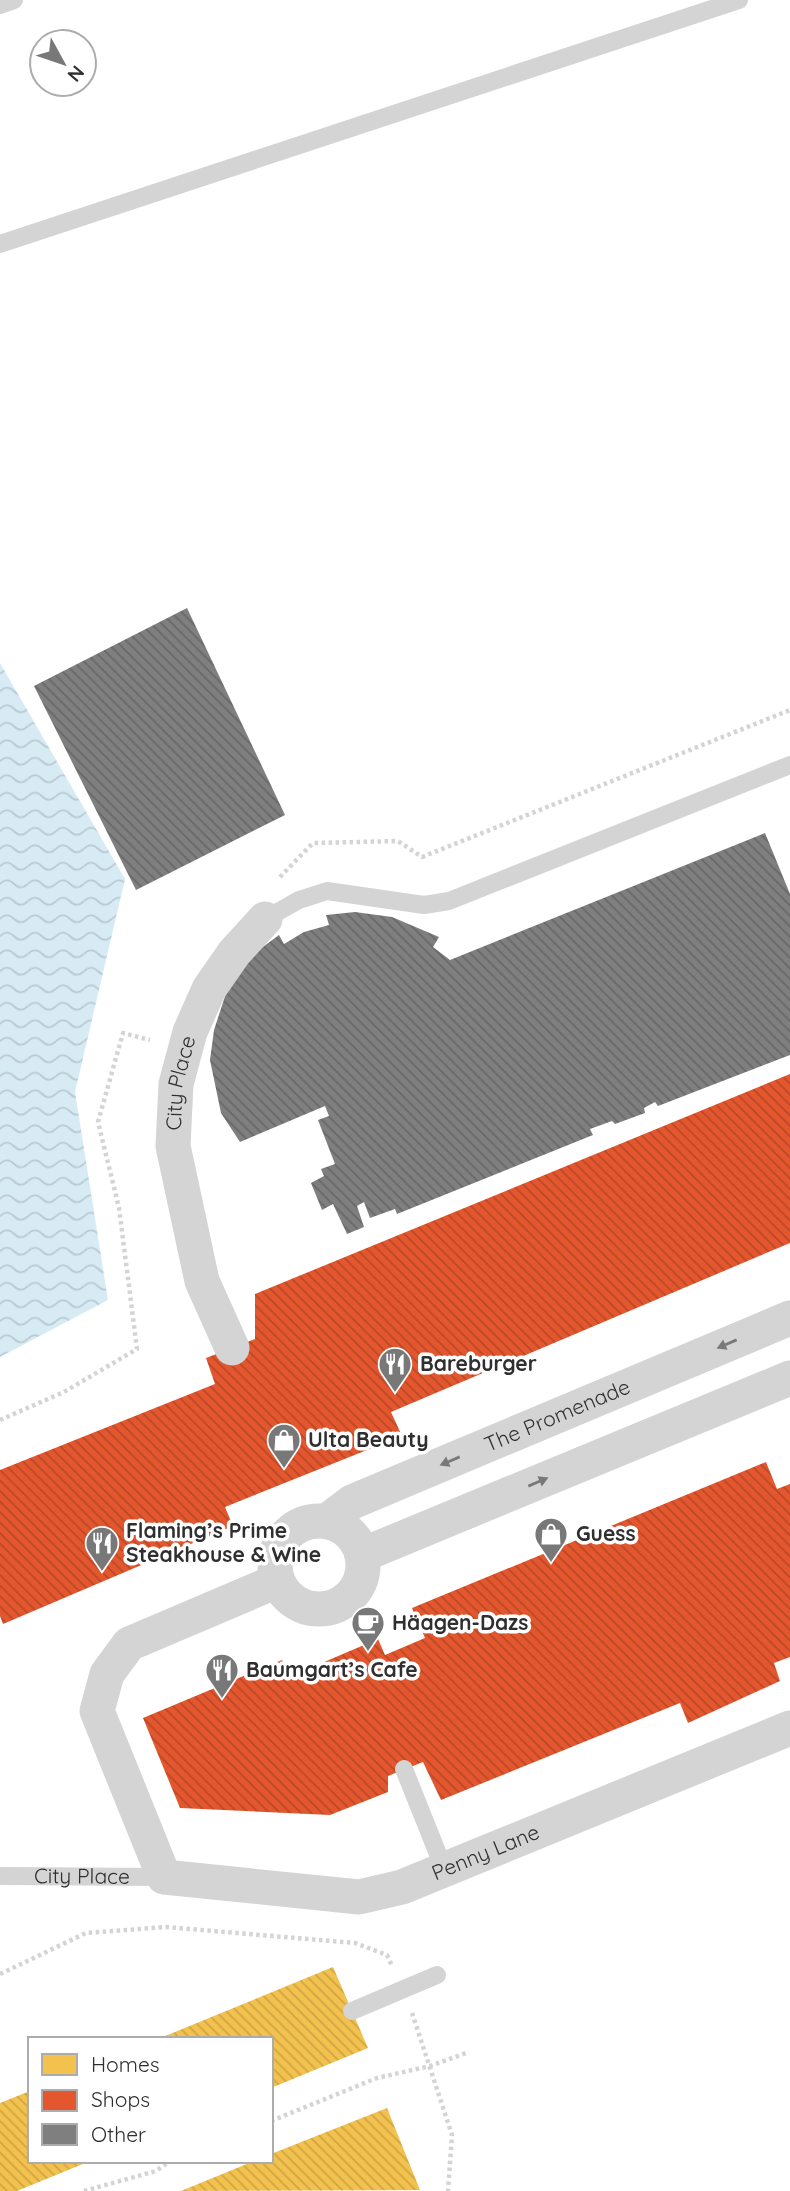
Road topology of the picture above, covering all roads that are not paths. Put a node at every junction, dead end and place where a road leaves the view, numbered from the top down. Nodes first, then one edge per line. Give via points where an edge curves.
1 (14, 0) edge
2 (739, 0) edge
3 (0, 5) edge
4 (0, 244) edge
5 (790, 765) edge
6 (265, 919) joint
7 (790, 1318) edge
8 (232, 1348) dead end
9 (790, 1378) edge
10 (327, 1521) junction
11 (362, 1555) junction
12 (277, 1581) junction
13 (790, 1728) edge
14 (404, 1769) dead end
15 (444, 1869) junction
16 (0, 1876) edge
17 (164, 1877) junction
18 (437, 1975) dead end
19 (352, 2011) dead end

1 - 3 lane
2 - 4 lane
5 - 6 lane via 449,901 424,905 327,891
6 - 8 street, City Place via 209,989 190,1032 176,1084 173,1146 202,1281
7 -> 10 street, The Promenade via 352,1502
11 -> 9 street
10 - 11 street via 350,1533
10 - 12 street via 300,1524 280,1542 275,1554
11 - 12 street via 359,1585 338,1605 324,1609 295,1603
12 - 17 street via 129,1644 107,1674 97,1711
13 - 15 street, Penny Lane
14 - 15 lane
15 - 17 street, Penny Lane via 402,1887 359,1896
16 - 17 lane, City Place
18 - 19 lane

